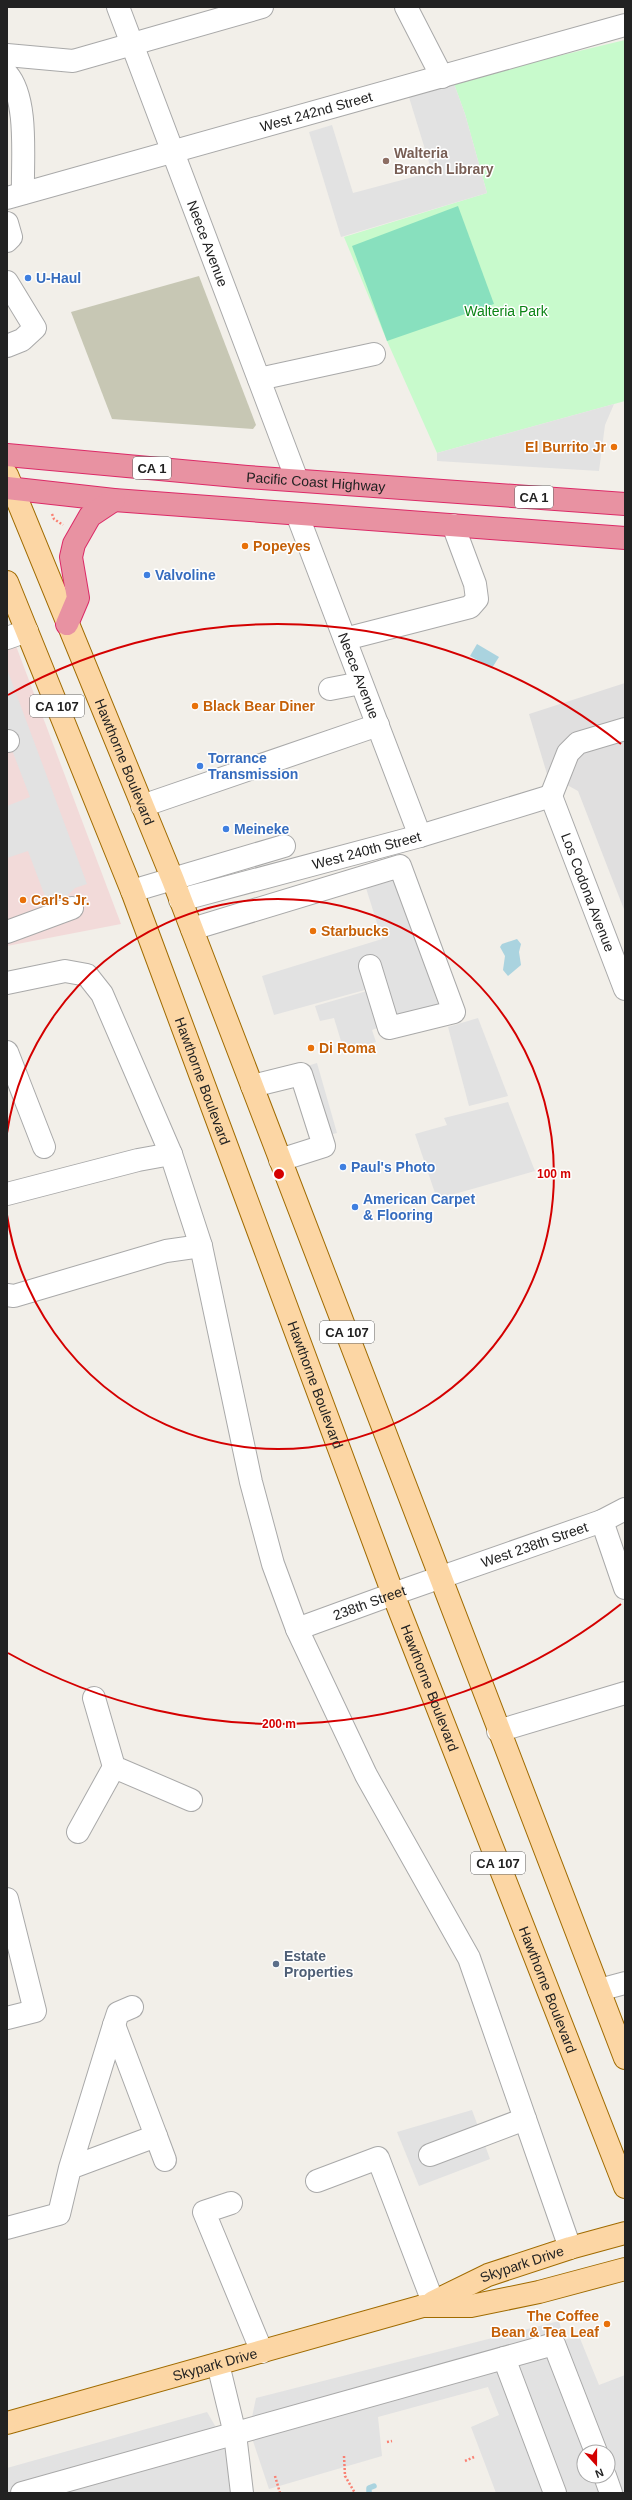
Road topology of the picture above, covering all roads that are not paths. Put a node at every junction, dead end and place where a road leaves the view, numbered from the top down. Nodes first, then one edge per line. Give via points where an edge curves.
1 (118, 7) edge
2 (261, 7) edge
3 (406, 7) edge
4 (625, 25) edge
5 (133, 45) junction
6 (7, 55) edge
7 (7, 74) edge
8 (442, 76) junction
9 (173, 151) junction
10 (15, 196) edge
11 (7, 223) edge
12 (7, 241) edge
13 (7, 282) edge
14 (14, 343) edge
15 (374, 354) dead end
16 (259, 379) junction
17 (7, 455) edge
18 (297, 480) junction
19 (9, 484) edge
20 (114, 500) junction
21 (625, 504) edge
22 (297, 514) junction
23 (453, 526) junction
24 (625, 538) edge
25 (7, 582) edge
26 (67, 624) junction
27 (17, 634) edge
28 (345, 639) junction
29 (361, 683) junction
30 (330, 689) dead end
31 (378, 725) junction
32 (625, 730) edge
33 (551, 796) junction
34 (142, 806) junction
35 (420, 836) junction
36 (284, 846) dead end
37 (177, 890) junction
38 (132, 891) junction
39 (72, 908) dead end
40 (192, 929) junction
41 (7, 932) edge
42 (370, 966) dead end
43 (7, 983) edge
44 (625, 989) edge
45 (7, 1052) edge
46 (252, 1086) junction
47 (44, 1147) dead end
48 (170, 1154) junction
49 (280, 1160) junction
50 (7, 1194) edge
51 (201, 1246) junction
52 (7, 1295) edge
53 (625, 1509) edge
54 (602, 1521) junction
55 (442, 1577) junction
56 (625, 1588) edge
57 (393, 1594) junction
58 (297, 1630) junction
59 (625, 1693) edge
60 (94, 1698) dead end
61 (498, 1730) junction
62 (114, 1767) junction
63 (191, 1800) dead end
64 (78, 1832) dead end
65 (7, 1899) edge
66 (625, 1983) edge
67 (599, 1990) junction
68 (132, 2007) dead end
69 (7, 2018) edge
70 (114, 2025) junction
71 (625, 2058) edge
72 (525, 2119) junction
73 (156, 2136) junction
74 (430, 2155) dead end
75 (165, 2160) dead end
76 (70, 2168) junction
77 (317, 2181) dead end
78 (625, 2187) edge
79 (231, 2203) dead end
80 (7, 2228) edge
81 (625, 2233) edge
82 (570, 2248) junction
83 (625, 2269) edge
84 (428, 2304) junction
85 (262, 2352) junction
86 (504, 2358) junction
87 (218, 2364) junction
88 (7, 2423) edge
89 (235, 2434) junction
90 (593, 2444) edge
91 (22, 2493) edge
92 (242, 2493) edge
93 (555, 2493) edge

1 - 5 street, Neece Avenue
2 - 5 street
3 - 8 street
4 - 8 street, West 242nd Street
5 - 6 street via 73,61
5 - 9 street, Neece Avenue
7 - 10 street via 13,82 22,118
8 - 9 street, West 242nd Street
9 - 10 street, West 242nd Street
9 - 16 street, Neece Avenue
11 - 12 street via 11,237
13 - 14 street via 35,328
15 - 16 street
16 - 18 street, Neece Avenue
17 - 18 highway, Pacific Coast Highway / CA 1
18 - 21 highway, Pacific Coast Highway / CA 1
19 - 20 highway
19 - 26 main road, Hawthorne Boulevard / CA 107
20 - 22 highway
20 - 26 highway via 90,516 74,544 71,557 78,598
22 - 23 highway
22 - 28 street, Neece Avenue
23 - 24 highway
23 - 28 street via 475,584 477,599 470,607
25 - 27 main road, Hawthorne Boulevard / CA 107
26 - 34 main road, Hawthorne Boulevard / CA 107
27 - 38 main road, Hawthorne Boulevard / CA 107
28 - 29 street, Neece Avenue
29 - 30 street
29 - 31 street, Neece Avenue
31 - 34 street
31 - 35 street, Neece Avenue
32 - 33 street via 578,743 568,753
33 - 35 street, West 240th Street
33 - 44 street, Los Codona Avenue
34 - 37 main road, Hawthorne Boulevard / CA 107
35 - 37 street, West 240th Street
36 - 37 street
37 - 38 street
37 - 40 main road, Hawthorne Boulevard / CA 107
38 - 57 main road, Hawthorne Boulevard / CA 107
39 - 41 street
40 - 42 street via 400,866 454,1012 389,1028
40 - 46 main road, Hawthorne Boulevard / CA 107
43 - 48 street via 65,971 87,975 102,994
45 - 47 street
46 - 49 main road, Hawthorne Boulevard / CA 107
46 - 49 street via 301,1074 324,1146
48 - 50 street
48 - 51 street
49 - 55 main road, Hawthorne Boulevard / CA 107
51 - 52 street via 166,1251 14,1296
51 - 58 street via 251,1482 273,1564
53 - 54 street, West 238th Street
54 - 55 street, West 238th Street
54 - 56 street
55 - 57 street, 238th Street
55 - 61 main road, Hawthorne Boulevard / CA 107
57 - 58 street, 238th Street
57 - 78 main road, Hawthorne Boulevard / CA 107
58 - 72 street via 366,1775 469,1958
59 - 61 street
60 - 62 street
61 - 67 main road, Hawthorne Boulevard / CA 107
62 - 63 street
62 - 64 street
65 - 69 street via 35,2010
66 - 67 street
67 - 71 main road, Hawthorne Boulevard / CA 107
68 - 70 street via 118,2013
70 - 73 street
70 - 76 street
72 - 74 street
72 - 82 street
73 - 75 street
73 - 76 street
76 - 80 street via 59,2214
77 - 84 street via 378,2158
79 - 85 street via 204,2212
81 - 82 main road, Skypark Drive
82 - 84 main road, Skypark Drive via 488,2275
83 - 84 main road, Skypark Drive via 539,2292 471,2306
84 - 85 main road, Skypark Drive
85 - 87 main road, Skypark Drive
86 - 89 street
86 - 90 street via 554,2344
86 - 93 street
87 - 88 main road, Skypark Drive
87 - 89 street
89 - 91 street
89 - 92 street

